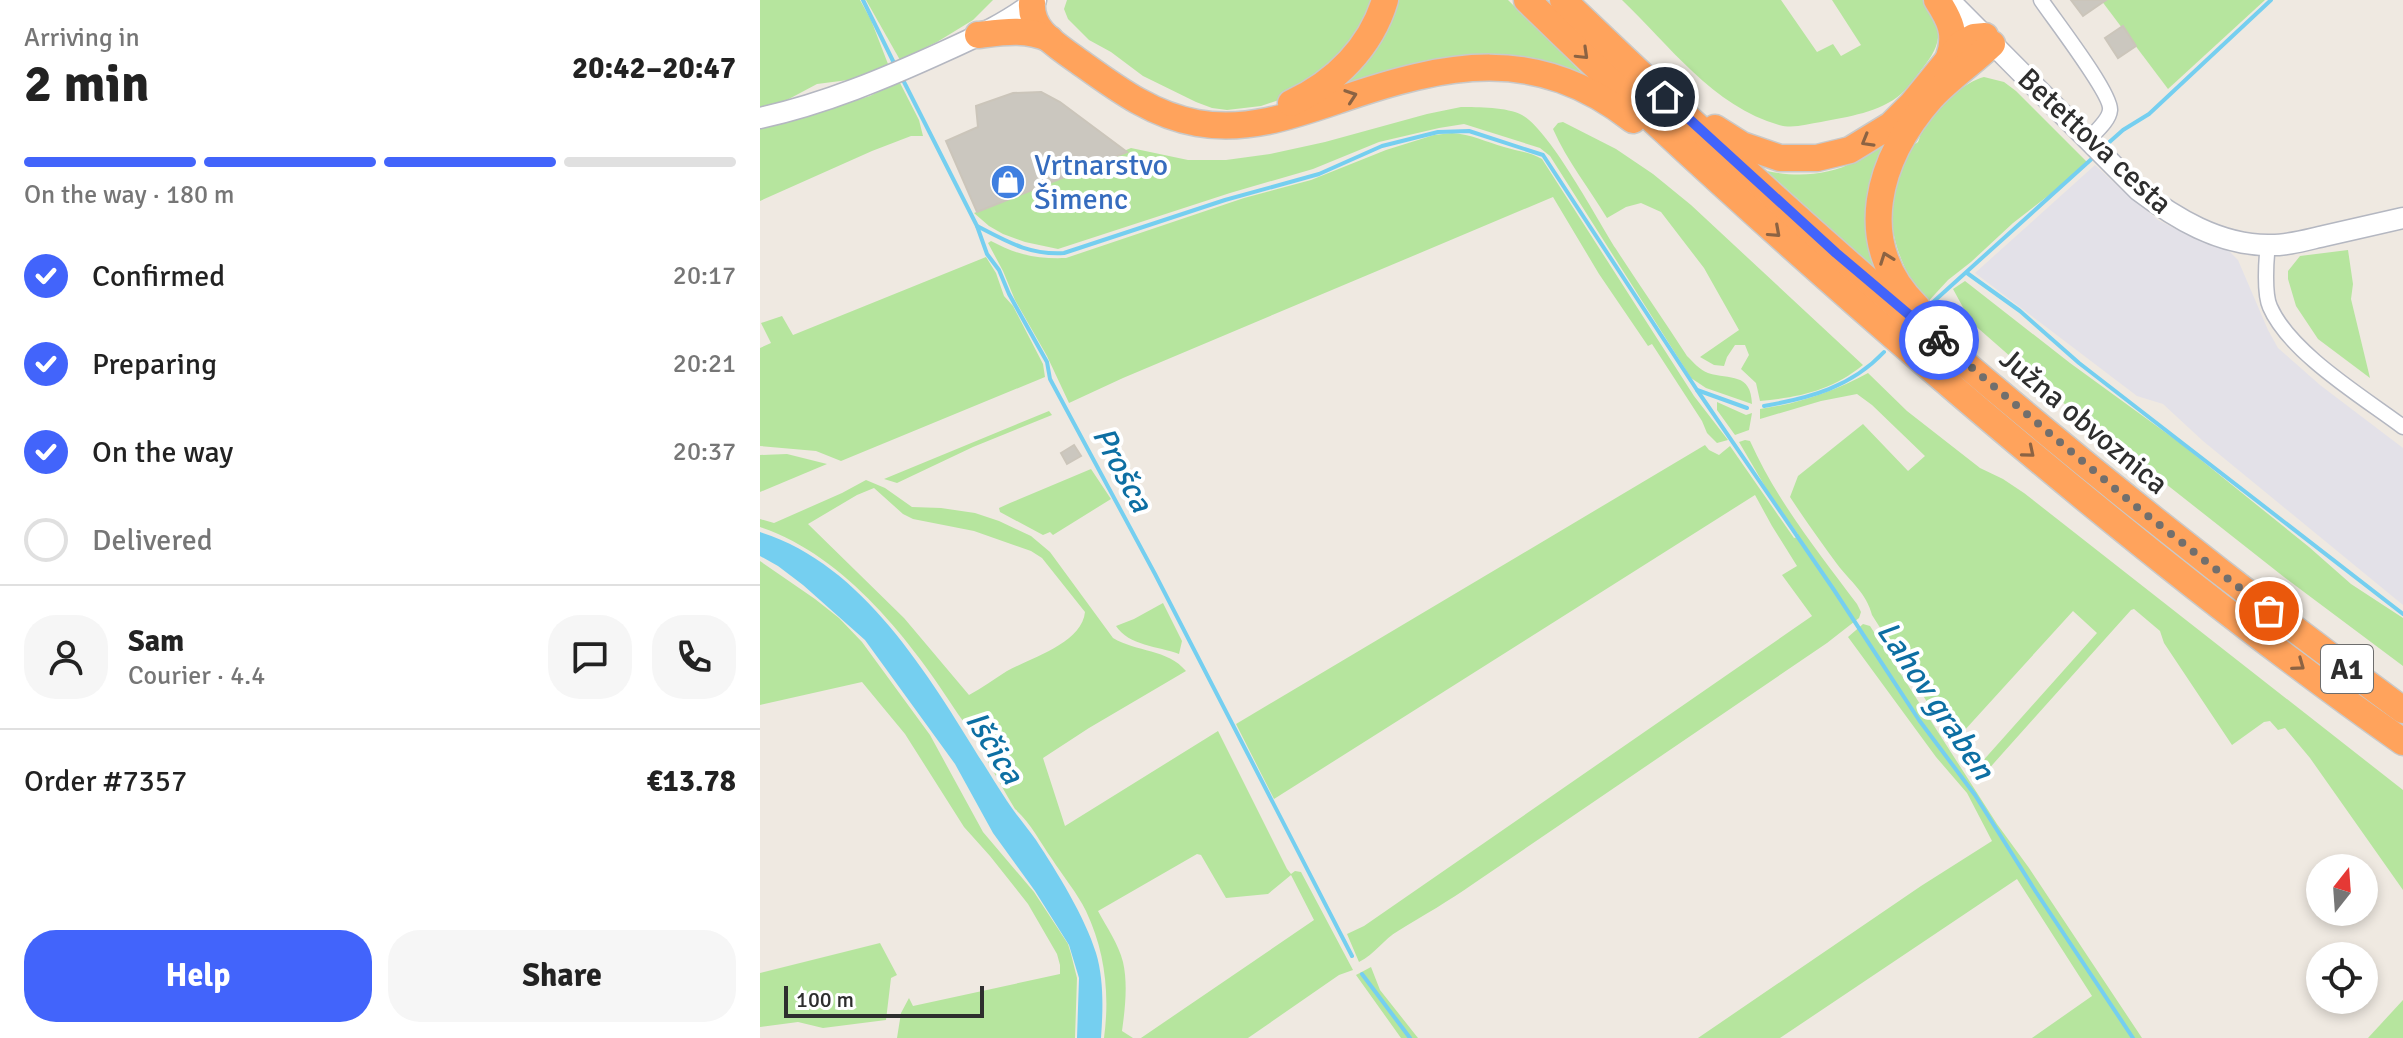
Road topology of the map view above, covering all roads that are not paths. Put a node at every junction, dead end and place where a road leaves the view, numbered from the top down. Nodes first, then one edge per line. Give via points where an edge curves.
1 (1385, 0) edge
2 (1527, 0) edge
3 (1563, 0) edge
4 (1937, 0) edge
5 (1949, 0) edge
6 (2041, 0) edge
7 (1035, 1) edge
8 (978, 35) junction
9 (1050, 39) junction
10 (1988, 40) junction
11 (1949, 57) junction
12 (1631, 66) junction
13 (760, 118) edge
14 (2096, 148) junction
15 (1717, 180) junction
16 (2403, 218) edge
17 (2268, 245) junction
18 (2403, 427) edge
19 (2138, 508) junction
20 (2403, 710) edge
21 (2403, 742) edge

1 - 7 highway via 1370,34 1334,77 1282,107 1239,115 1199,113 1148,95 1108,67
2 -> 15 highway, Južna obvoznica / A1
3 - 12 highway, Južna obvoznica / A1
4 - 11 highway via 1951,24
5 - 10 street, Betettova cesta
6 - 14 street via 2110,103
7 - 8 street
7 - 9 highway via 1034,20
8 - 9 highway via 1017,31
8 - 13 street via 880,79
9 -> 15 highway via 1140,102 1170,116 1212,125 1256,124 1460,68 1543,75 1611,104 1685,165
10 - 11 highway via 1967,39
10 - 14 street, Betettova cesta
19 -> 10 highway via 2100,465 1912,303 1884,252 1879,195 1894,153 1934,95
11 -> 12 highway via 1891,125 1839,154 1805,159 1768,155 1731,139 1676,92
12 - 19 highway, Južna obvoznica / A1 via 1836,253
14 - 17 street, Betettova cesta via 2138,190 2181,219 2221,236
15 -> 21 highway, Južna obvoznica / A1 via 2079,495
16 - 17 street, Betettova cesta
17 - 18 street via 2269,305 2286,332
19 - 20 highway, Južna obvoznica / A1

